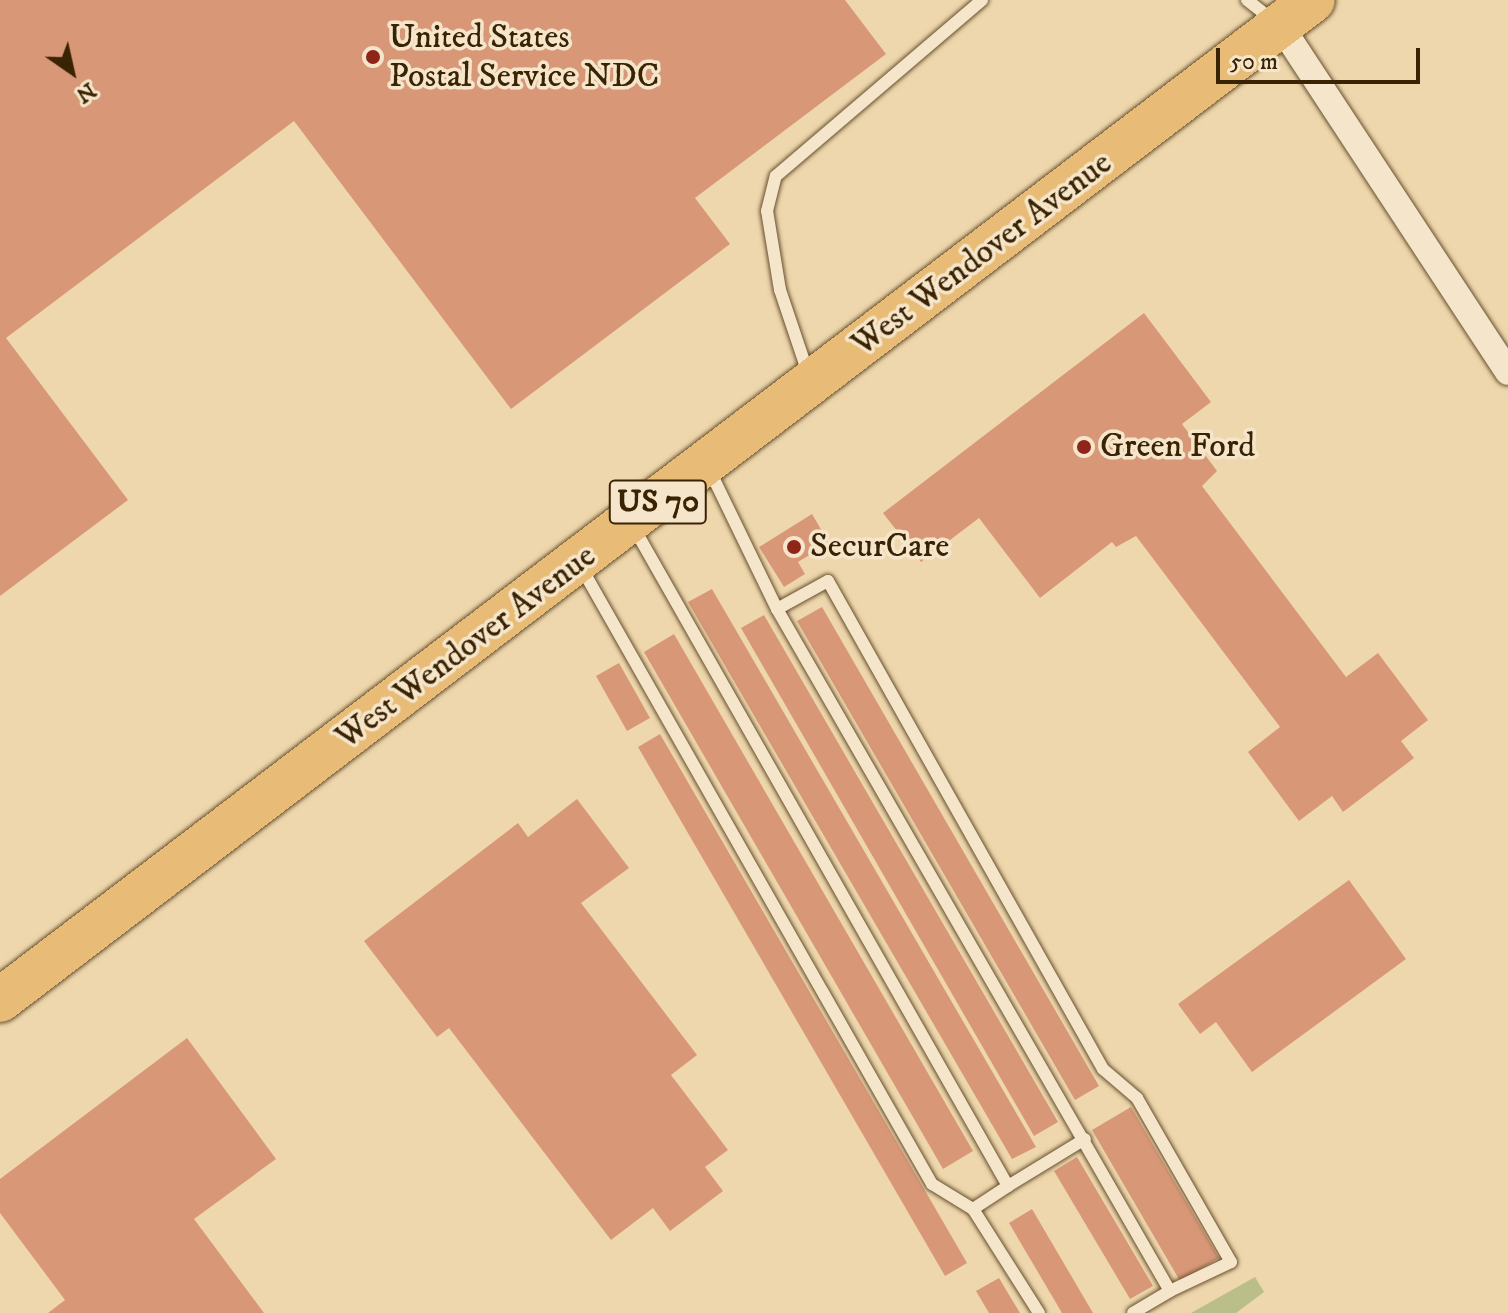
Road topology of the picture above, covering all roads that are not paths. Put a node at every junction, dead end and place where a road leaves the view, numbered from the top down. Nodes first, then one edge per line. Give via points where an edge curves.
1 (982, 0) edge
2 (1278, 6) edge
3 (1508, 372) edge
4 (811, 383) junction
5 (707, 464) junction
6 (631, 522) junction
7 (578, 562) junction
8 (777, 609) junction
9 (0, 1000) edge
10 (1085, 1139) junction
11 (1008, 1186) junction
12 (973, 1209) junction
13 (1170, 1291) junction
14 (1039, 1313) edge
15 (1133, 1313) edge

1 - 4 lane via 776,176 767,211 780,290
2 - 3 street
2 - 4 highway, West Wendover Avenue / US 70
4 - 5 highway, West Wendover Avenue / US 70
5 - 6 highway, West Wendover Avenue / US 70
5 - 8 lane
6 - 7 highway, West Wendover Avenue / US 70
6 - 11 lane
7 - 9 highway, West Wendover Avenue / US 70
7 - 12 lane via 932,1184
8 - 10 lane
8 - 13 lane via 828,581 1103,1069 1137,1098 1231,1262
10 - 11 lane
10 - 13 lane
11 - 12 lane
12 - 14 lane
13 - 15 lane

